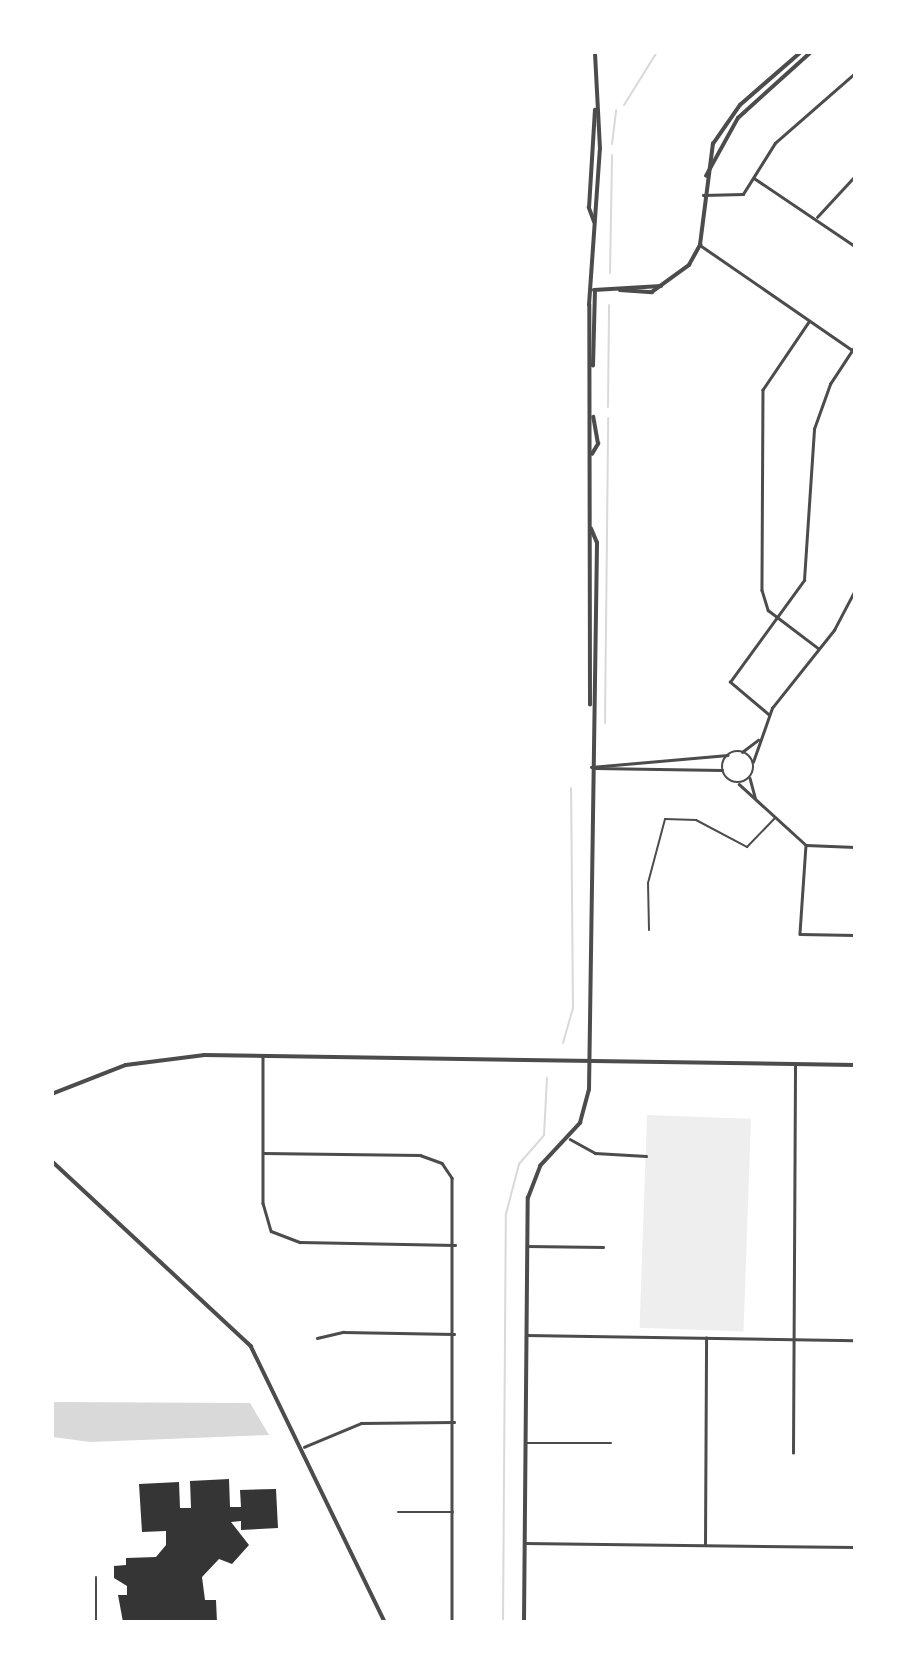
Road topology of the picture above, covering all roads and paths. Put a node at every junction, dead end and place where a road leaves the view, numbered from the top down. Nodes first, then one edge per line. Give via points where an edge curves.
1 (596, 52) edge
2 (801, 52) edge
3 (811, 52) edge
4 (855, 73) edge
5 (595, 110) junction
6 (855, 176) edge
7 (705, 178) junction
8 (754, 178) junction
9 (704, 195) junction
10 (816, 218) junction
11 (595, 225) junction
12 (700, 245) junction
13 (855, 246) edge
14 (594, 290) junction
15 (809, 322) junction
16 (854, 349) edge
17 (593, 366) junction
18 (593, 417) junction
19 (592, 454) junction
20 (591, 529) junction
21 (855, 590) edge
22 (779, 618) junction
23 (818, 648) junction
24 (591, 707) junction
25 (769, 715) junction
26 (758, 740) junction
27 (742, 752) junction
28 (727, 755) junction
29 (753, 762) junction
30 (591, 767) junction
31 (722, 770) junction
32 (750, 778) junction
33 (738, 783) junction
34 (755, 797) junction
35 (776, 817) junction
36 (806, 845) junction
37 (855, 847) edge
38 (649, 930) dead end
39 (855, 935) edge
40 (263, 1056) junction
41 (589, 1060) junction
42 (795, 1064) junction
43 (855, 1065) edge
44 (52, 1094) edge
45 (570, 1139) junction
46 (263, 1153) junction
47 (646, 1156) dead end
48 (52, 1161) edge
49 (455, 1245) junction
50 (527, 1246) junction
51 (603, 1247) dead end
52 (454, 1334) junction
53 (526, 1335) junction
54 (317, 1338) dead end
55 (706, 1338) junction
56 (794, 1339) junction
57 (855, 1339) edge
58 (454, 1422) junction
59 (525, 1443) junction
60 (611, 1443) dead end
61 (304, 1447) junction
62 (793, 1453) dead end
63 (398, 1512) dead end
64 (453, 1512) junction
65 (524, 1542) junction
66 (705, 1545) junction
67 (855, 1547) edge
68 (96, 1577) dead end
69 (452, 1620) edge
70 (96, 1622) edge
71 (385, 1622) edge
72 (524, 1622) edge

1 - 5 street
2 - 7 street via 729,117 706,161
3 - 7 street via 737,118
4 - 8 street via 775,143
5 - 11 street via 600,149
5 - 11 street via 589,208
6 - 10 street
7 - 9 street
8 - 9 street via 737,196
8 - 10 street
9 - 12 street
10 - 13 street
11 - 14 street
12 - 14 street via 689,265 663,286
12 - 15 street
14 - 17 street
14 - 17 street via 589,305
15 - 16 street
15 - 22 street via 763,390 762,590 768,610
16 - 22 street via 814,429 809,559
17 - 18 street
18 - 19 street
18 - 19 street via 598,444
19 - 20 street
20 - 24 street via 586,692
20 - 24 street via 597,543
21 - 23 street
22 - 23 street
22 - 25 street via 730,682
23 - 25 street
24 - 30 street
25 - 26 street
26 - 27 street
26 - 29 street
27 - 28 street
27 - 29 street
28 - 30 street
28 - 31 street
29 - 32 street
30 - 31 street
30 - 41 street
31 - 33 street
32 - 33 street
32 - 34 street
33 - 34 street
34 - 35 street
35 - 36 street
35 - 38 lane via 747,847 696,820 665,819 648,883
36 - 37 street
36 - 39 street via 800,934
40 - 41 street
40 - 44 street via 204,1055 126,1065
40 - 46 street
41 - 42 street
41 - 45 street via 586,1109
42 - 43 street
42 - 56 street
45 - 47 street via 594,1153
45 - 50 street via 548,1157 531,1184
46 - 49 street via 265,1218 271,1231 300,1242
46 - 49 street via 419,1155 446,1166 455,1193
48 - 61 street via 235,1326 259,1358
49 - 52 street
50 - 51 street
50 - 53 street
52 - 54 street via 343,1332
52 - 58 street
53 - 55 street
53 - 59 street
55 - 56 street
55 - 66 street
56 - 57 street
56 - 62 street
58 - 61 street via 371,1422
58 - 64 street
59 - 60 street
59 - 65 street
61 - 71 street
63 - 64 street
64 - 69 street
65 - 66 street
65 - 72 street
66 - 67 street
68 - 70 lane

